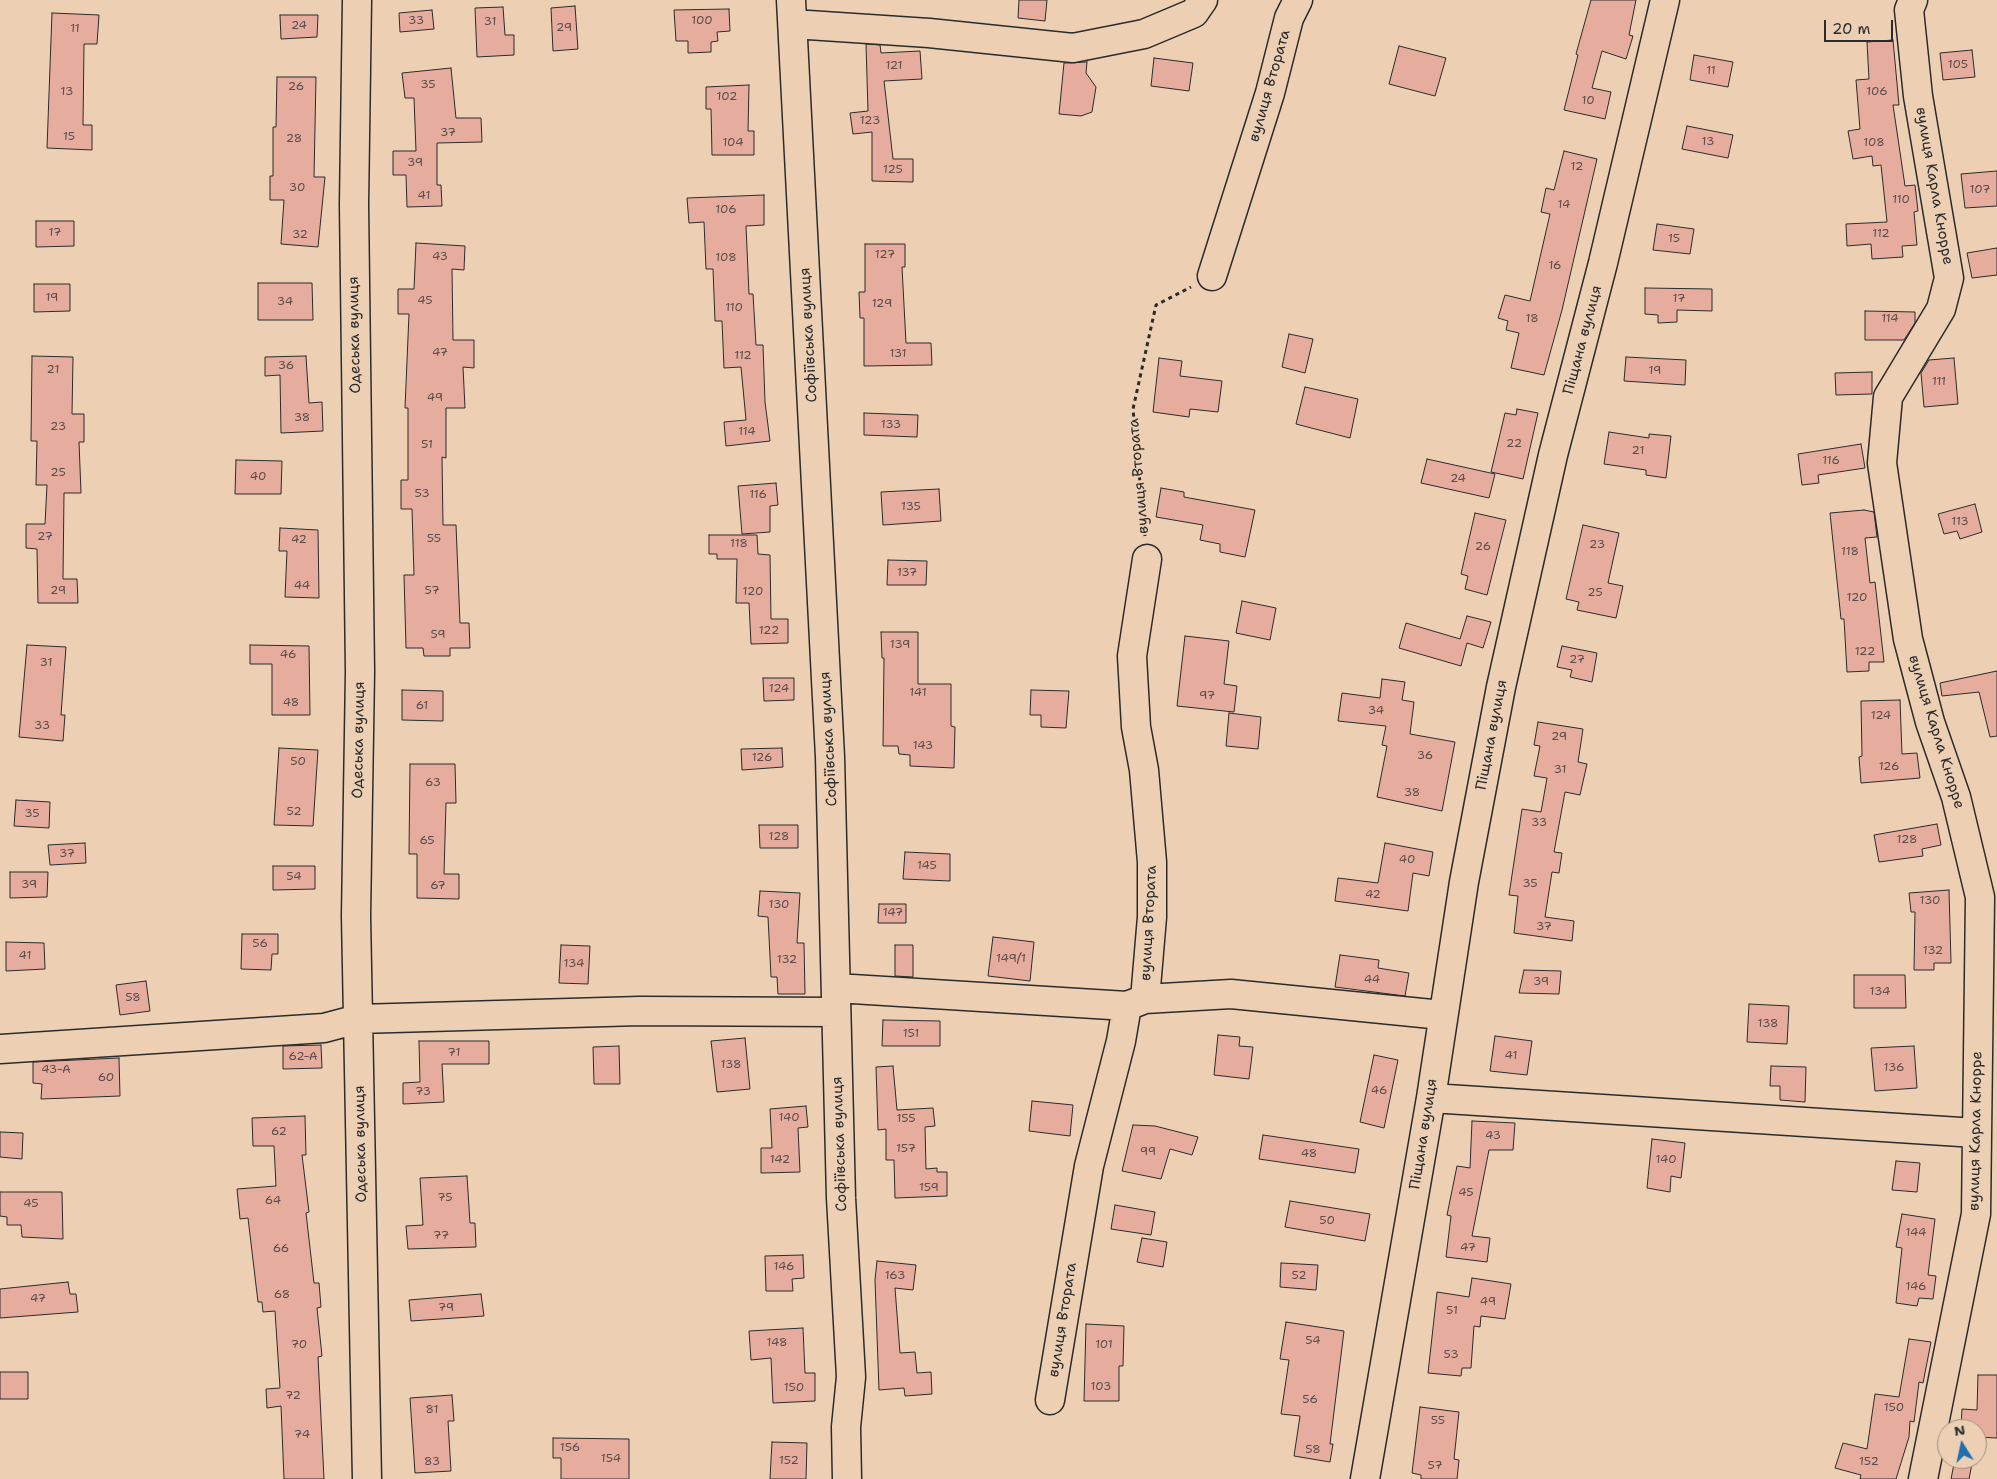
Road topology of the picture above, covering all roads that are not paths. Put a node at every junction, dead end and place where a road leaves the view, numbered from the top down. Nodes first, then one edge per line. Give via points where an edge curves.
1 (357, 0) edge
2 (1203, 0) edge
3 (1298, 0) edge
4 (1666, 0) edge
5 (1905, 3) edge
6 (792, 12) edge
7 (1212, 276) road end
8 (1147, 559) road end
9 (836, 1000) junction
10 (1136, 1002) junction
11 (1442, 1015) junction
12 (358, 1019) junction
13 (0, 1049) edge
14 (1431, 1098) junction
15 (1976, 1133) junction
16 (1050, 1400) dead end
17 (367, 1479) edge
18 (847, 1479) edge
19 (1365, 1479) edge
20 (1923, 1479) edge

1 - 12 street, Одеська вулиця via 354,204 360,672 356,916
2 - 6 street via 1194,13 1144,34 1073,48 929,33
3 - 7 street, вулиця Втората via 1289,18 1270,93
4 - 11 street, Піщана вулиця via 1601,273 1553,455 1501,687
5 - 15 street, вулиця Карла Кнорре via 1949,278 1942,309 1888,397 1882,463 1908,639 1930,722 1956,797 1980,897
6 - 9 street, Софіївська вулиця via 830,757
8 - 10 street, вулиця Втората via 1132,656 1136,727 1144,770 1152,862 1152,917
9 - 10 street
9 - 12 street via 640,1011
9 - 18 street, Софіївська вулиця via 851,1377 846,1427
10 - 11 street via 1231,994
10 - 16 street, вулиця Втората via 1121,1041 1089,1166
11 - 14 street, Піщана вулиця
12 - 13 street via 324,1028
12 - 17 street, Одеська вулиця
14 - 15 street
14 - 19 street, Піщана вулиця
15 - 20 street, вулиця Карла Кнорре via 1976,1214

